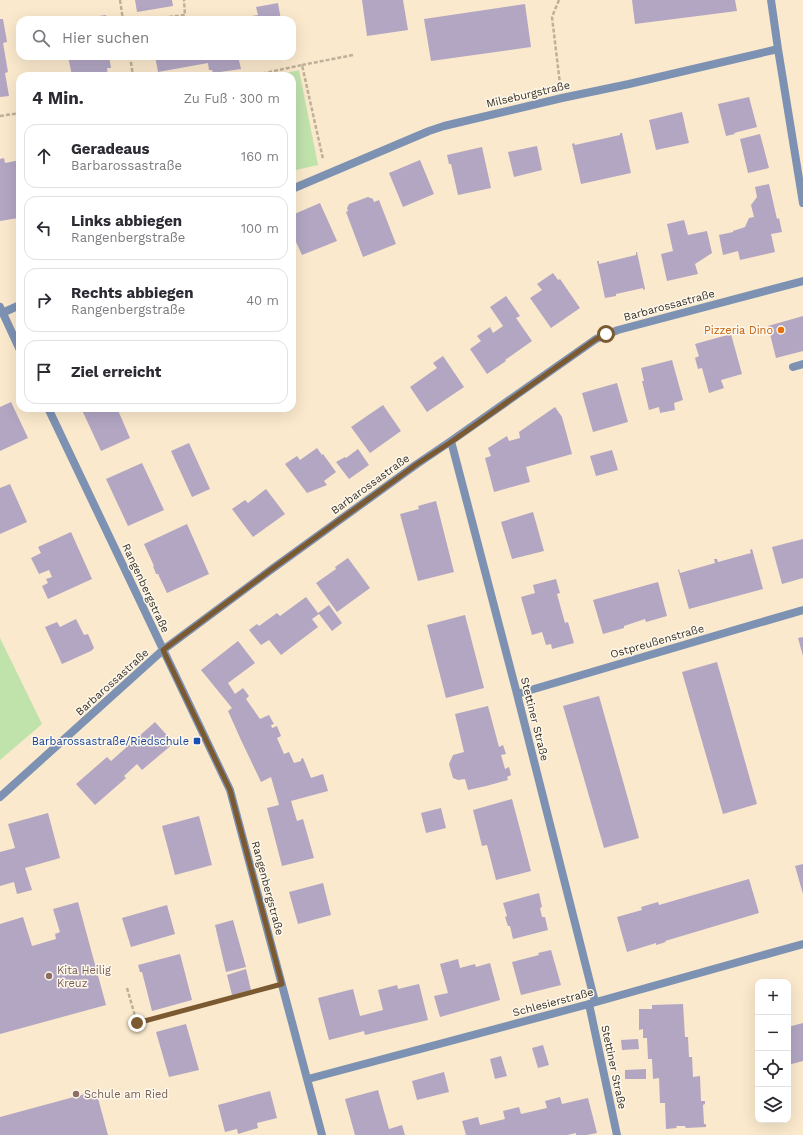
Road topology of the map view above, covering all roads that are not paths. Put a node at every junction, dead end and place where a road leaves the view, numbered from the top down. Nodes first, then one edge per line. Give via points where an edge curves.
1 (771, 0) edge
2 (778, 49) junction
3 (296, 187) edge
4 (803, 204) edge
5 (803, 281) edge
6 (16, 306) edge
7 (1, 310) edge
8 (16, 342) edge
9 (803, 364) edge
10 (793, 368) dead end
11 (50, 412) edge
12 (451, 442) junction
13 (803, 610) edge
14 (163, 650) junction
15 (517, 694) junction
16 (0, 797) edge
17 (803, 944) edge
18 (592, 1003) junction
19 (308, 1079) junction
20 (322, 1135) edge
21 (617, 1135) edge

1 - 2 street
2 - 3 street, Milseburgstraße via 444,126
2 - 4 street
5 - 12 street, Barbarossastraße via 606,334
6 - 7 street
7 - 8 street
9 - 10 street
11 - 14 street, Rangenbergstraße
12 - 14 street, Barbarossastraße via 417,464
12 - 15 street, Stettiner Straße
13 - 15 street, Ostpreußenstraße
14 - 16 street, Barbarossastraße
14 - 19 street, Rangenbergstraße via 230,790
15 - 18 street, Stettiner Straße
17 - 18 street, Schlesierstraße
18 - 19 street, Schlesierstraße
18 - 21 street, Stettiner Straße
19 - 20 street, Rangenbergstraße

